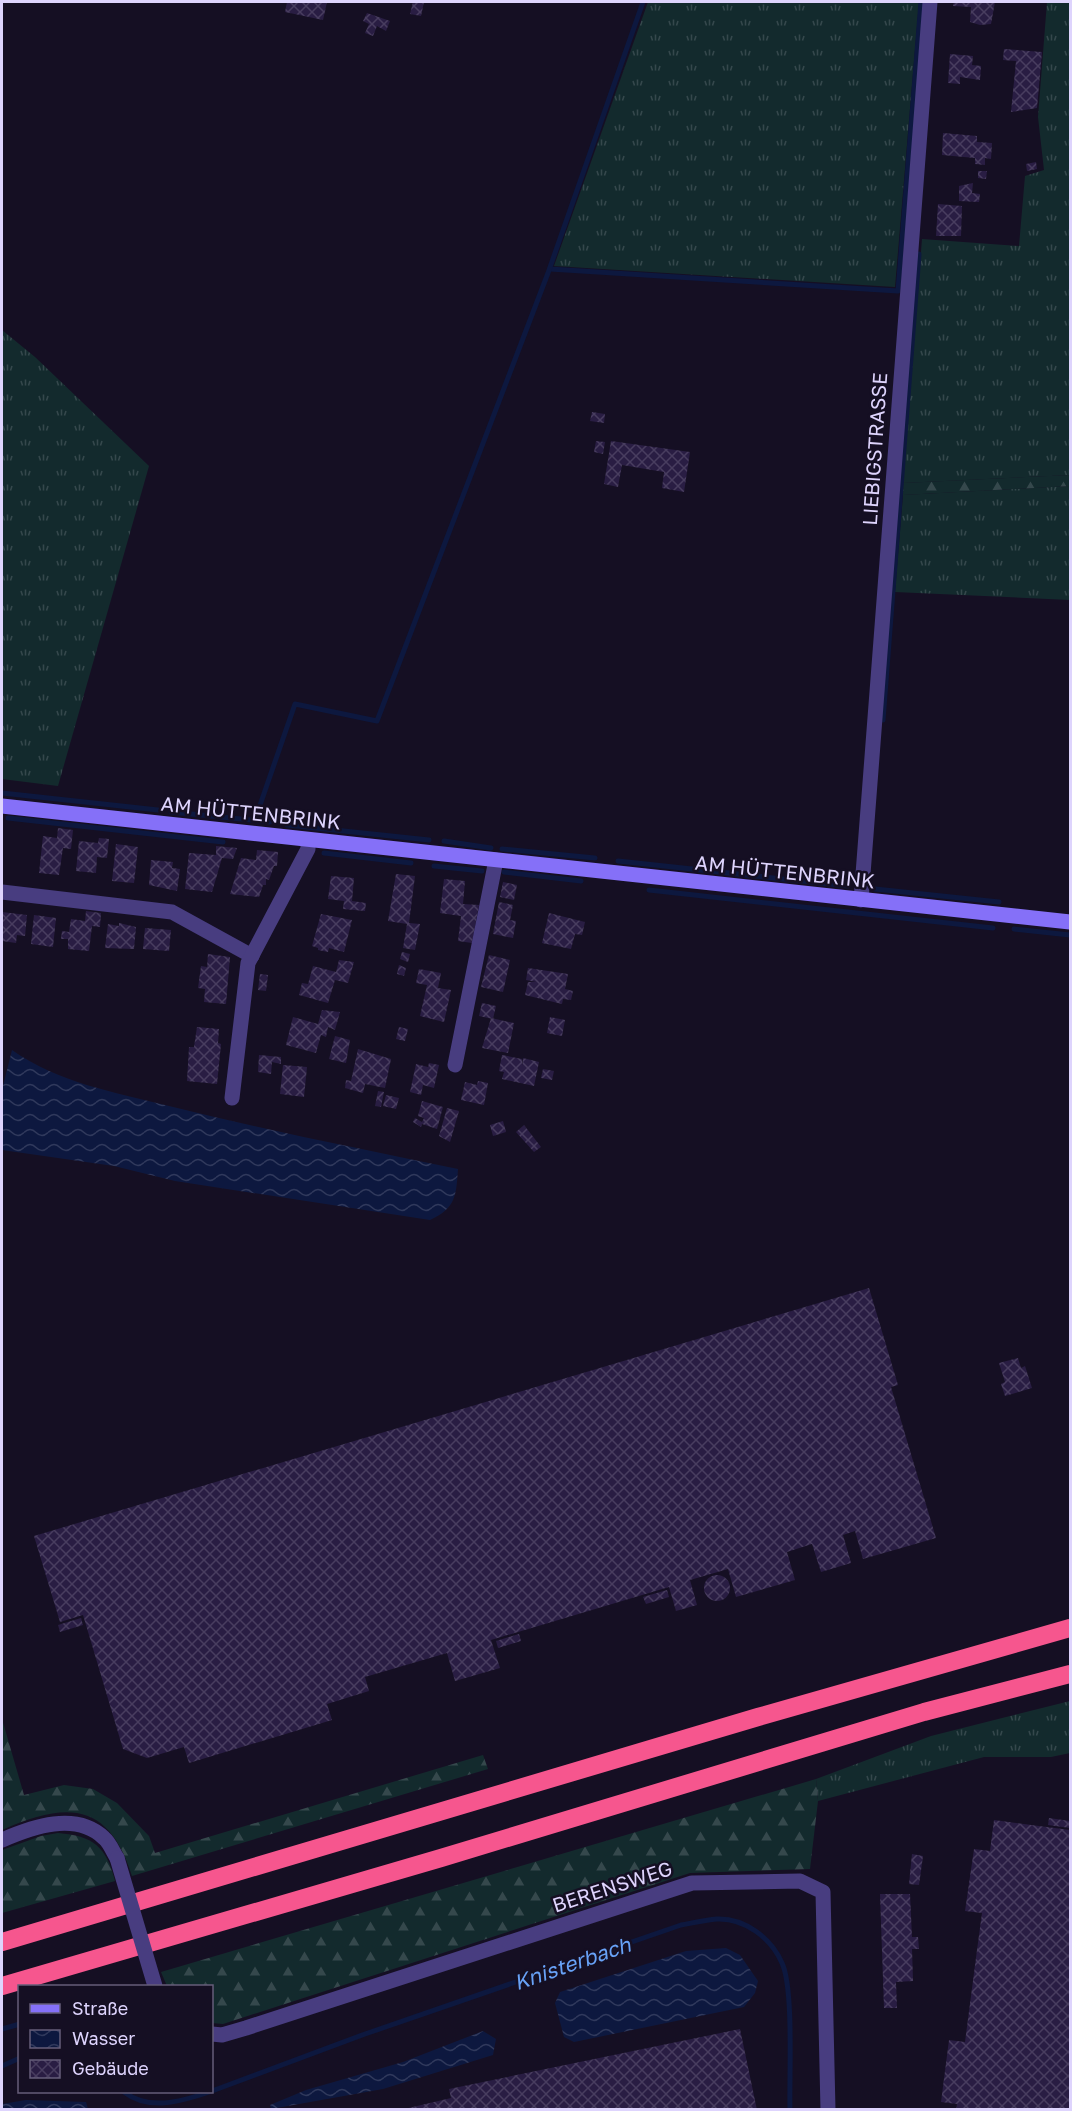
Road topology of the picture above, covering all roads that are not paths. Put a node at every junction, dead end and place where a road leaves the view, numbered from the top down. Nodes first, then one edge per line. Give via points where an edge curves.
1 (930, 2) edge
2 (2, 806) edge
3 (308, 840) junction
4 (496, 860) junction
5 (2, 892) edge
6 (861, 900) junction
7 (1071, 922) edge
8 (252, 956) junction
9 (455, 1065) dead end
10 (232, 1098) dead end
11 (1071, 1628) edge
12 (1071, 1674) edge
13 (2, 1840) edge
14 (2, 1942) edge
15 (156, 1985) edge
16 (2, 1986) edge
17 (213, 2034) edge
18 (828, 2109) edge

1 - 6 street, LIEBIGSTRASSE
2 - 3 street, AM HÜTTENBRINK
3 - 4 street, AM HÜTTENBRINK
3 - 8 street via 308,849
4 - 6 street, AM HÜTTENBRINK
4 - 9 street
5 - 8 street via 172,912
6 - 7 street, AM HÜTTENBRINK
8 - 10 street
11 - 14 highway
12 - 16 highway via 913,1715
13 - 15 street, bridge via 58,1823 84,1826 104,1838 117,1858
17 - 18 street, BERENSWEG via 246,2028 692,1883 800,1881 822,1892

